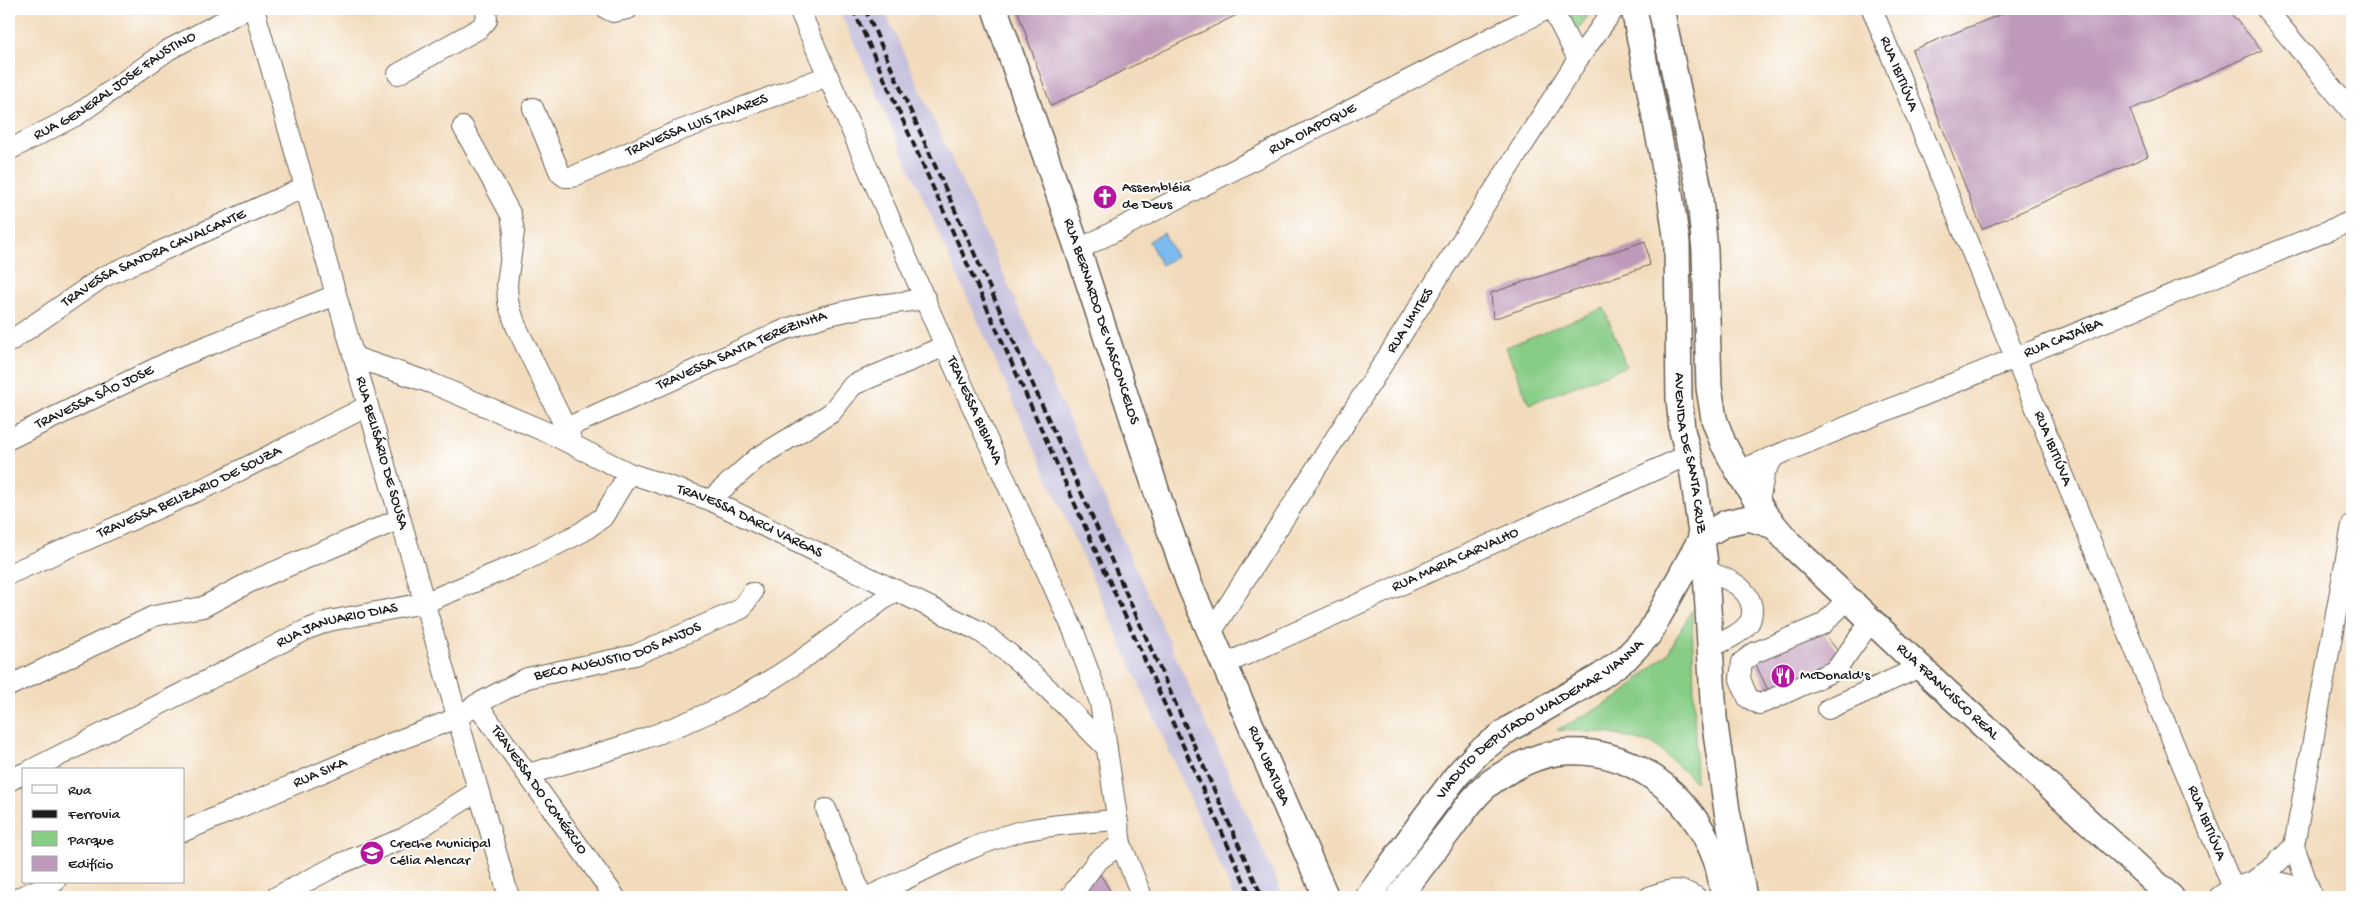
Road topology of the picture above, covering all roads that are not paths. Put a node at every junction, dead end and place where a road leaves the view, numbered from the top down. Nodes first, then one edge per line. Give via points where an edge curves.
1 (246, 9) edge
2 (254, 9) edge
3 (486, 9) edge
4 (607, 9) edge
5 (628, 9) edge
6 (798, 9) edge
7 (995, 9) edge
8 (1547, 9) edge
9 (1552, 9) edge
10 (1614, 9) edge
11 (1634, 9) edge
12 (1661, 9) edge
13 (1872, 9) edge
14 (2266, 9) edge
15 (1578, 59) junction
16 (398, 74) dead end
17 (828, 76) junction
18 (533, 108) dead end
19 (2352, 112) edge
20 (463, 127) dead end
21 (9, 150) edge
22 (306, 187) junction
23 (2352, 221) edge
24 (1078, 250) junction
25 (336, 295) junction
26 (926, 299) junction
27 (9, 342) edge
28 (945, 346) junction
29 (354, 357) junction
30 (2015, 358) junction
31 (368, 406) junction
32 (566, 428) junction
33 (9, 439) edge
34 (576, 447) junction
35 (1688, 455) junction
36 (1774, 457) junction
37 (629, 472) junction
38 (1738, 472) junction
39 (710, 500) junction
40 (1758, 504) junction
41 (400, 519) junction
42 (2352, 525) edge
43 (1774, 526) junction
44 (1702, 537) junction
45 (1706, 571) junction
46 (9, 574) edge
47 (896, 590) junction
48 (752, 593) dead end
49 (1848, 599) junction
50 (424, 603) junction
51 (1871, 621) junction
52 (1210, 634) junction
53 (1709, 648) junction
54 (1223, 665) junction
55 (1920, 667) junction
56 (9, 686) edge
57 (477, 704) junction
58 (1828, 708) dead end
59 (457, 718) junction
60 (1107, 748) junction
61 (35, 768) edge
62 (528, 774) junction
63 (22, 775) edge
64 (9, 781) edge
65 (478, 791) junction
66 (826, 809) dead end
67 (1116, 820) junction
68 (185, 831) edge
69 (1121, 844) junction
70 (2294, 846) junction
71 (2252, 882) junction
72 (51, 884) edge
73 (2226, 893) edge
74 (20, 897) edge
75 (276, 897) edge
76 (508, 897) edge
77 (615, 897) edge
78 (862, 897) edge
79 (868, 897) edge
80 (1070, 897) edge
81 (1142, 897) edge
82 (1326, 897) edge
83 (1368, 897) edge
84 (1399, 897) edge
85 (1650, 897) edge
86 (1696, 897) edge
87 (1724, 897) edge
88 (1744, 897) edge
89 (2171, 897) edge
90 (2308, 897) edge
91 (2312, 897) edge

1 - 21 street, RUA GENERAL JOSE FAUSTINO via 168,50 77,115
2 - 22 street, RUA BELISÁRIO DE SOUSA
3 - 16 street via 487,20 480,28
4 - 5 street via 613,12
6 - 17 street, TRAVESSA BIBIANA
7 - 24 main road, RUA BERNARDO DE VASCONCELOS
8 - 24 street, RUA OIAPOQUE
9 - 15 street
10 - 15 street, RUA LIMITES
11 - 35 main road, AVENIDA DE SANTA CRUZ via 1677,243 1679,398
12 - 38 main road, AVENIDA DE SANTA CRUZ via 1698,189 1706,251 1709,387 1714,419
13 - 30 street, RUA IBITIÚVA
14 - 19 street
15 - 52 street, RUA LIMITES
17 - 18 street, TRAVESSA LUIS TAVARES via 676,132 578,175 565,177 560,173
17 - 26 street, TRAVESSA BIBIANA
20 - 32 street via 511,215 514,232 506,284 508,302 516,326
22 - 25 street, RUA BELISÁRIO DE SOUSA
22 - 27 street, TRAVESSA SANDRA CAVALCANTE via 103,277
23 - 30 street, RUA CAJAÍBA
24 - 52 main road, RUA BERNARDO DE VASCONCELOS via 1164,514
25 - 29 street, RUA BELISÁRIO DE SOUSA
25 - 33 street, TRAVESSA SĀO JOSE via 179,357
26 - 28 street, TRAVESSA BIBIANA
26 - 32 street, TRAVESSA SANTA TEREZINHA via 864,307 817,318
28 - 39 street via 853,386 831,413 757,458
28 - 60 street, TRAVESSA BIBIANA via 1074,632 1100,702
29 - 31 street, RUA BELISÁRIO DE SOUSA
29 - 34 street, TRAVESSA DARCI VARGAS via 431,383
30 - 36 street, RUA CAJAÍBA
30 - 73 street, RUA IBITIÚVA
31 - 41 street, RUA BELISÁRIO DE SOUSA
31 - 46 street, TRAVESSA BELIZARIO DE SOUZA via 211,486
32 - 34 street
34 - 37 street, TRAVESSA DARCI VARGAS
35 - 44 main road, AVENIDA DE SANTA CRUZ
35 - 54 street, RUA MARIA CARVALHO
36 - 38 street, RUA CAJAÍBA
36 - 40 street via 1765,471
37 - 39 street, TRAVESSA DARCI VARGAS
37 - 50 street, RUA JANUARIO DIAS via 610,508 594,524 520,563
38 - 40 main road, RUA FRANCISCO REAL
39 - 47 street, TRAVESSA DARCI VARGAS
40 - 43 main road, RUA FRANCISCO REAL
41 - 50 street, RUA BELISÁRIO DE SOUSA
41 - 56 street via 250,582 203,607 154,616
42 - 70 street
43 - 44 main road via 1749,518 1726,523
43 - 49 main road, RUA FRANCISCO REAL
44 - 45 main road, AVENIDA DE SANTA CRUZ
44 - 83 main road, VIADUTO DEPUTADO WALDEMAR VIANNA via 1649,634 1626,658 1601,676 1508,729 1479,752 1458,774
45 - 53 main road, AVENIDA DE SANTA CRUZ
45 - 53 street via 1724,578 1744,592 1752,614 1749,623 1740,631
47 - 60 street, TRAVESSA DARCI VARGAS via 978,631 1008,651
47 - 62 street via 804,660 729,704 608,752
48 - 57 street, BECO AUGUSTIO DOS ANJOS via 741,608 635,654 527,678
49 - 51 main road, RUA FRANCISCO REAL
49 - 51 street via 1823,624 1754,653 1742,662 1740,679 1748,698 1759,704 1836,670
50 - 59 street, RUA BELISÁRIO DE SOUSA
50 - 61 street, RUA JANUARIO DIAS via 329,621 308,629
51 - 55 main road, RUA FRANCISCO REAL
52 - 54 main road, RUA UBATUBA
53 - 88 main road, AVENIDA DE SANTA CRUZ via 1714,718 1727,811
54 - 82 main road, RUA UBATUBA
55 - 58 street
55 - 89 main road, RUA FRANCISCO REAL
57 - 59 street
57 - 62 street, TRAVESSA DO COMÉRCIO
59 - 65 street, RUA BELISÁRIO DE SOUSA
59 - 68 street, RUA SIKA
60 - 67 street, TRAVESSA BIBIANA
62 - 77 street, TRAVESSA DO COMÉRCIO
63 - 64 street
65 - 75 street via 404,838 342,863
65 - 76 street, RUA BELISÁRIO DE SOUSA
66 - 78 street
67 - 69 street, TRAVESSA BIBIANA
67 - 79 street via 1041,827 1017,833 980,845
69 - 80 street via 1097,861
69 - 81 street, TRAVESSA BIBIANA
70 - 71 street
70 - 91 street
71 - 73 street
71 - 90 street via 2283,884
72 - 74 street
84 - 87 main road, VIADUTO DEPUTADO WALDEMAR VIANNA via 1466,807 1492,781 1524,763 1555,753 1582,752 1605,754 1634,764 1684,805 1716,861
85 - 86 street via 1672,889

